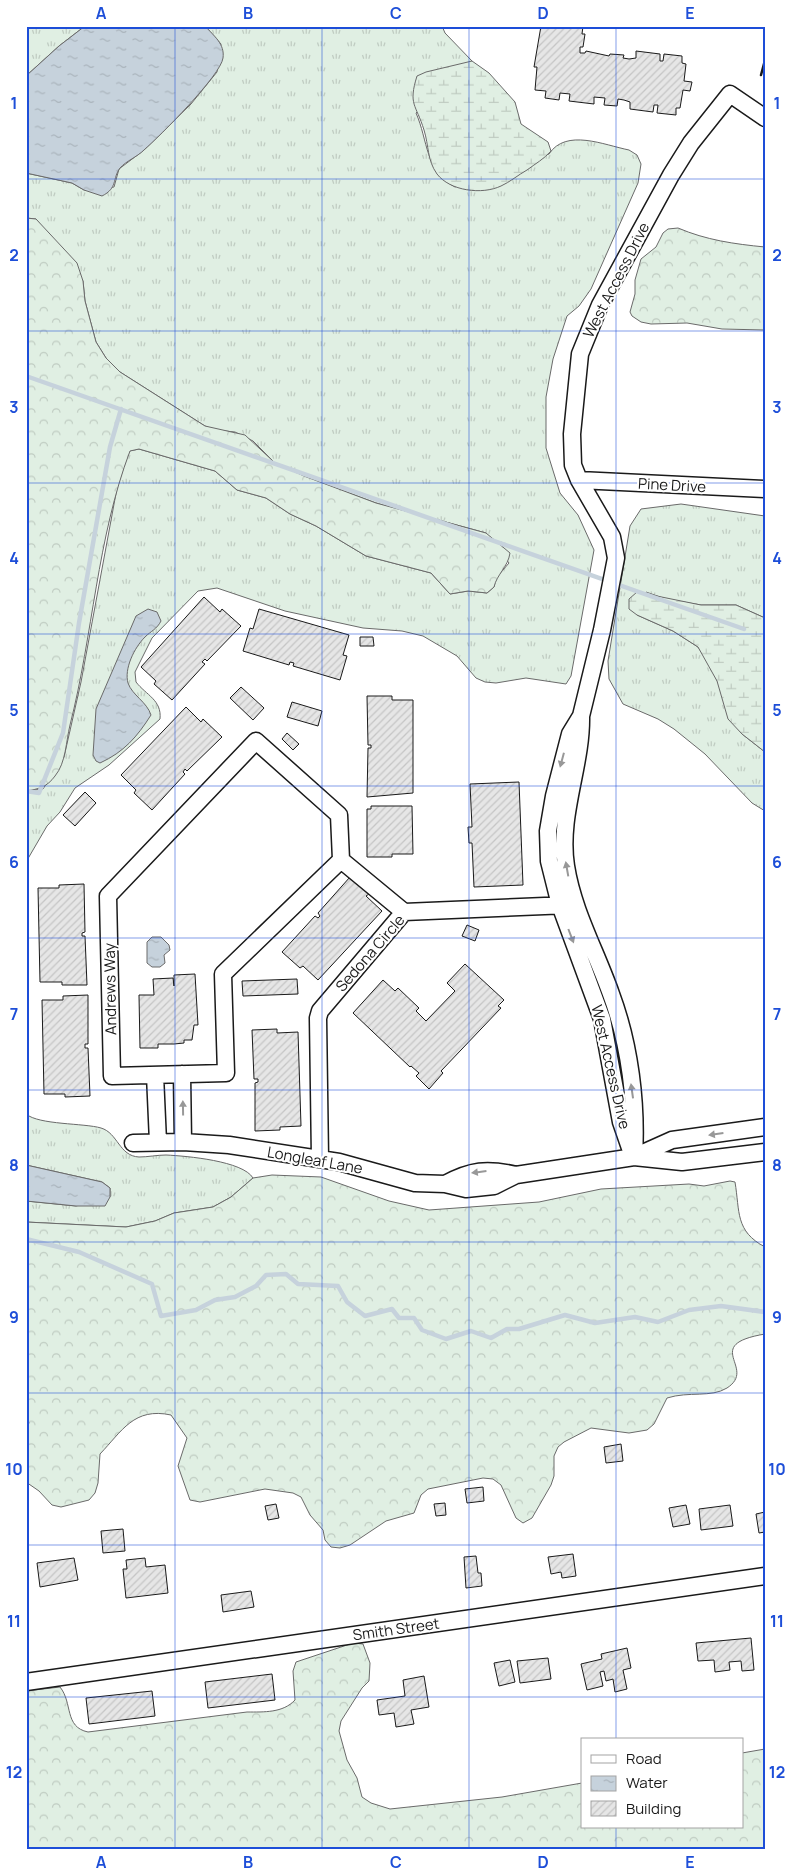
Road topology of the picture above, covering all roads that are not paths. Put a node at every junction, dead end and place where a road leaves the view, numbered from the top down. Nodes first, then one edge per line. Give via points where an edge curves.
1 (765, 118) edge
2 (579, 480) junction
3 (765, 489) edge
4 (340, 860) junction
5 (568, 905) junction
6 (404, 912) junction
7 (182, 1074) junction
8 (155, 1075) junction
9 (762, 1128) edge
10 (158, 1142) junction
11 (183, 1142) junction
12 (133, 1143) dead end
13 (764, 1152) edge
14 (634, 1157) junction
15 (320, 1159) junction
16 (765, 1576) edge
17 (26, 1682) edge

1 - 2 street, West Access Drive via 730,94 681,157 591,323 580,354 574,393 572,453
2 - 3 street, Pine Drive
2 - 5 street, West Access Drive via 612,537 616,567 582,716 582,736 564,833
4 - 6 street
4 - 7 street, Andrews Way via 223,974 226,1072
4 - 8 street, Andrews Way via 339,815 256,741 108,896 112,1076
5 - 6 street, Sedona Circle
5 - 14 street, West Access Drive via 602,1019 620,1122
6 - 15 street, Sedona Circle via 320,1011
7 - 8 street, Andrews Way
11 -> 7 street
8 - 10 street
9 - 13 street
9 -> 14 street via 672,1140
10 - 11 street, Longleaf Lane
10 - 12 street, Longleaf Lane
11 - 15 street, Longleaf Lane via 229,1145
13 - 14 street via 682,1162
14 - 15 street, Longleaf Lane via 516,1175 494,1170 464,1174 445,1184 415,1183 366,1168
16 - 17 street, Smith Street

